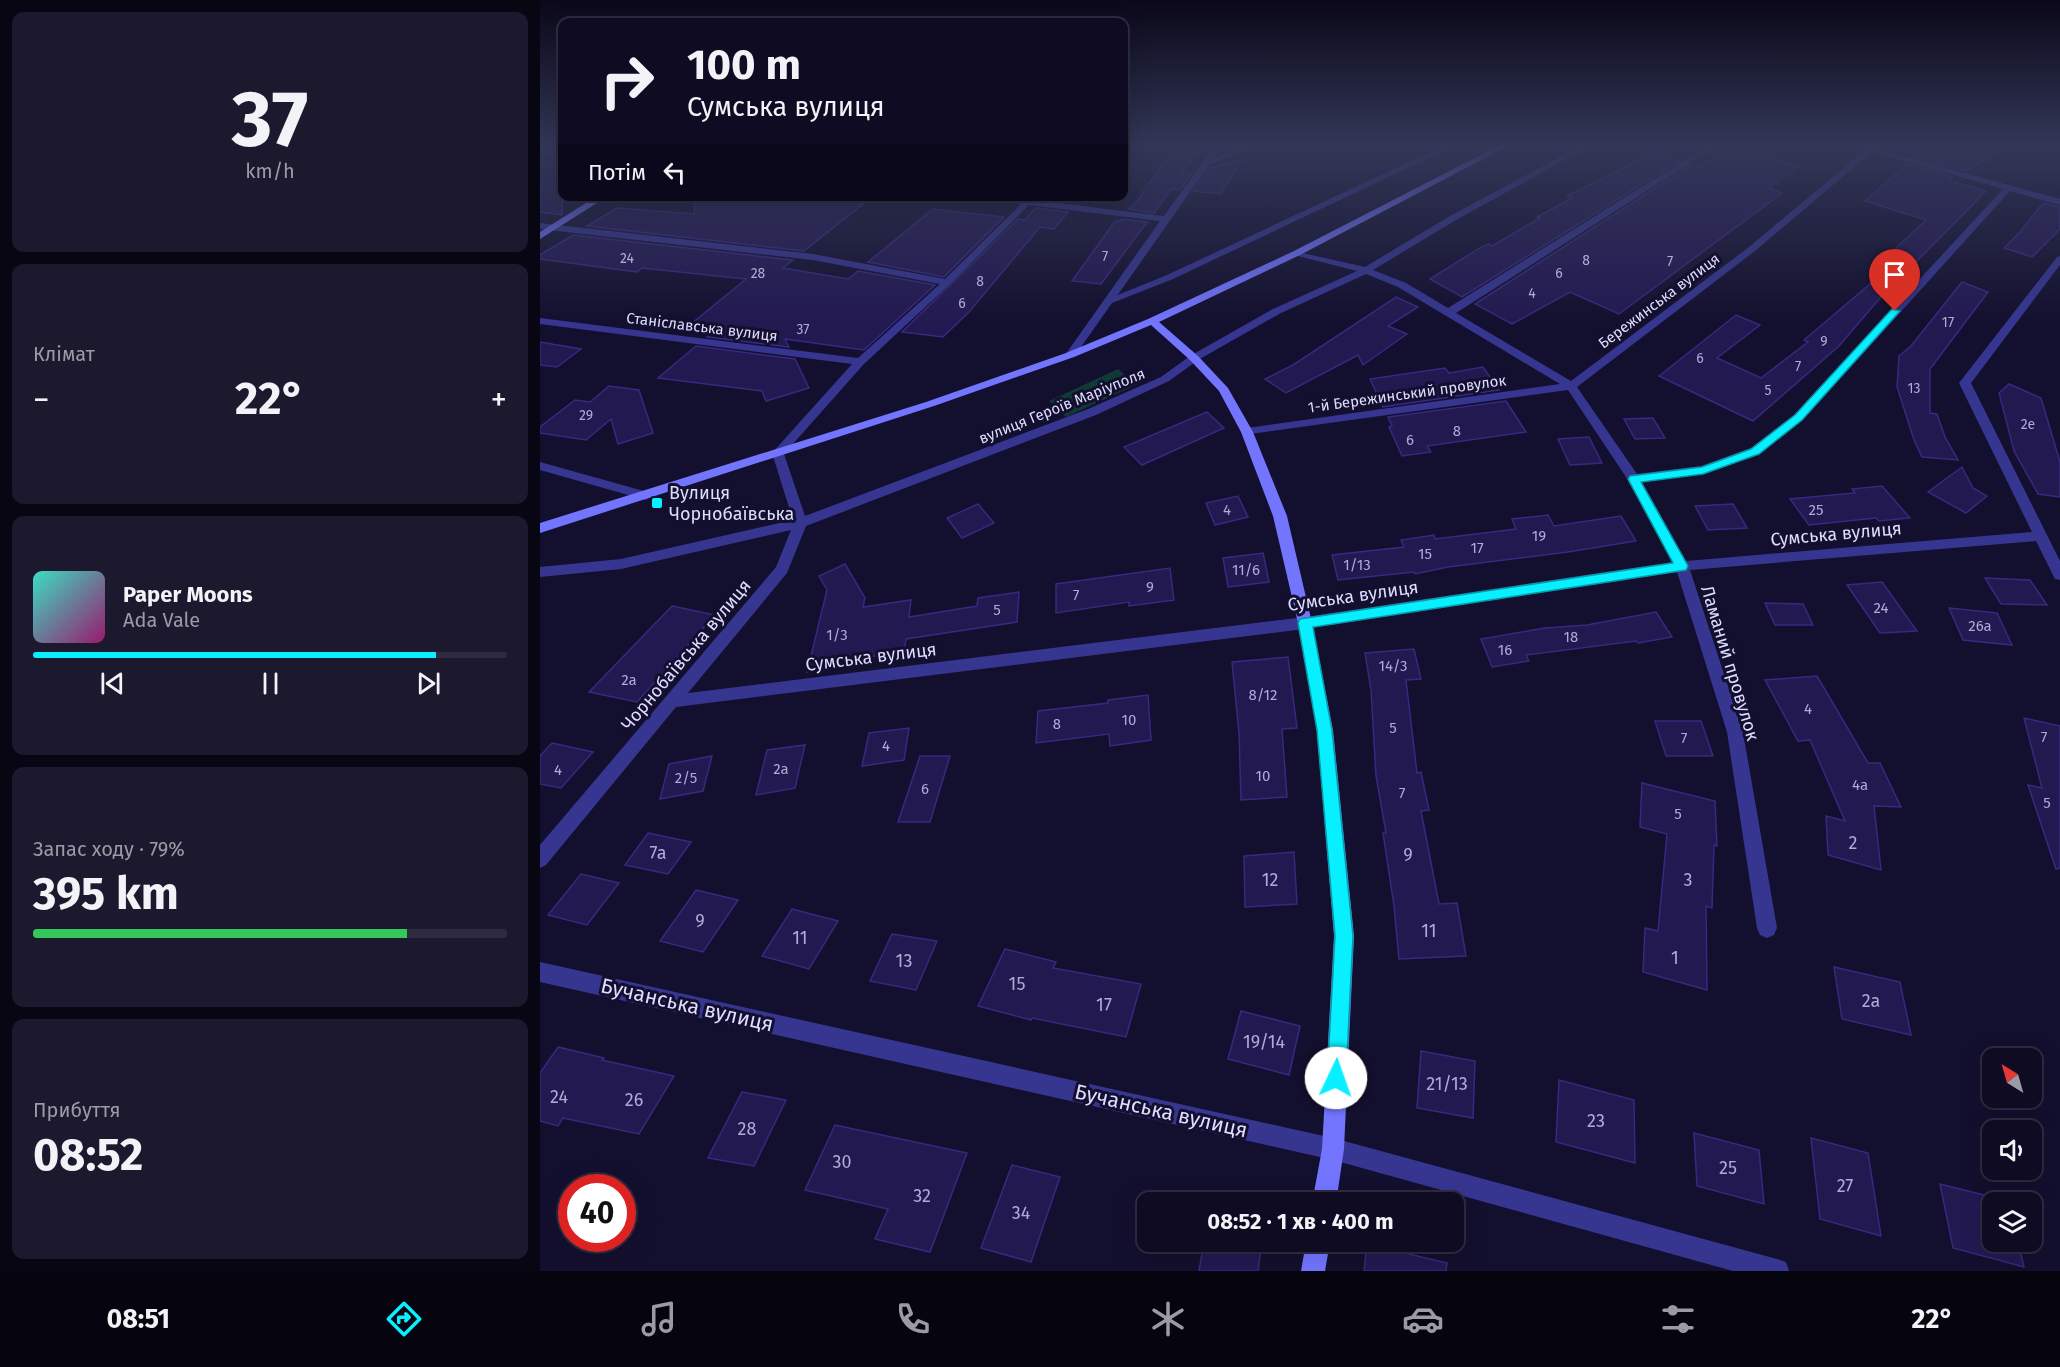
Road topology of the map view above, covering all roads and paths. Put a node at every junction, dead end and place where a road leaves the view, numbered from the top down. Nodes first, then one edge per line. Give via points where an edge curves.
1 (589, 205) edge
2 (1025, 205) edge
3 (1074, 205) edge
4 (1176, 205) edge
5 (1323, 205) edge
6 (1389, 205) edge
7 (1476, 205) edge
8 (1619, 205) edge
9 (1804, 205) edge
10 (1992, 205) edge
11 (1166, 219) junction
12 (540, 226) edge
13 (554, 228) junction
14 (540, 236) edge
15 (1297, 253) junction
16 (2060, 260) edge
17 (1366, 270) junction
18 (947, 282) junction
19 (1108, 301) junction
20 (1448, 313) junction
21 (540, 321) edge
22 (1152, 321) junction
23 (1070, 355) junction
24 (1194, 358) junction
25 (861, 362) junction
26 (1571, 386) junction
27 (1247, 432) junction
28 (778, 453) junction
29 (540, 466) edge
30 (1634, 479) junction
31 (646, 496) junction
32 (801, 522) junction
33 (540, 528) edge
34 (2038, 536) junction
35 (1682, 566) junction
36 (540, 572) edge
37 (2060, 575) edge
38 (1305, 623) junction
39 (673, 701) junction
40 (540, 860) edge
41 (1767, 928) dead end
42 (540, 972) edge
43 (1333, 1149) junction
44 (1326, 1192) edge
45 (1316, 1252) edge
46 (1313, 1271) edge
47 (1777, 1271) edge

1 - 13 main road
2 - 18 street
3 - 11 street
4 - 11 street
5 - 19 street via 1170,277
6 - 15 main road
7 - 17 street, вулиця Героїв Маріуполя
8 - 20 street
9 - 26 street, Бережинська вулиця
10 - 30 street via 1799,417 1755,451 1703,470
11 - 19 street
12 - 13 street
13 - 14 main road
13 - 18 street via 813,257
15 - 17 street, Ламаний провулок
15 - 22 main road
16 - 34 street via 1965,382
17 - 20 street, Ламаний провулок via 1402,285
17 - 24 street, вулиця Героїв Маріуполя via 1277,311
18 - 25 street
19 - 23 street
20 - 26 street, Ламаний провулок
21 - 25 street, Станіславська вулиця
22 - 23 main road
22 - 24 main road
23 - 28 main road
24 - 27 main road via 1224,390
24 - 32 street, вулиця Героїв Маріуполя via 1165,379 1092,412
25 - 28 street
26 - 27 street, 1-й Бережинський провулок
26 - 30 street, Ламаний провулок
27 - 38 main road via 1280,516
28 - 31 main road
28 - 32 street
29 - 31 street
30 - 35 street, Ламаний провулок
31 - 33 main road
32 - 36 street, вулиця Героїв Маріуполя via 621,564
32 - 39 street, Чорнобаївська вулиця via 782,569
34 - 35 street, Сумська вулиця
34 - 37 street
35 - 38 street, Сумська вулиця
35 - 41 street, Ламаний провулок via 1735,732
38 - 39 street, Сумська вулиця
38 - 43 main road via 1325,730 1344,936
39 - 40 street, Чорнобаївська вулиця
42 - 43 street, Бучанська вулиця
43 - 44 main road
43 - 47 street, Бучанська вулиця
45 - 46 main road

